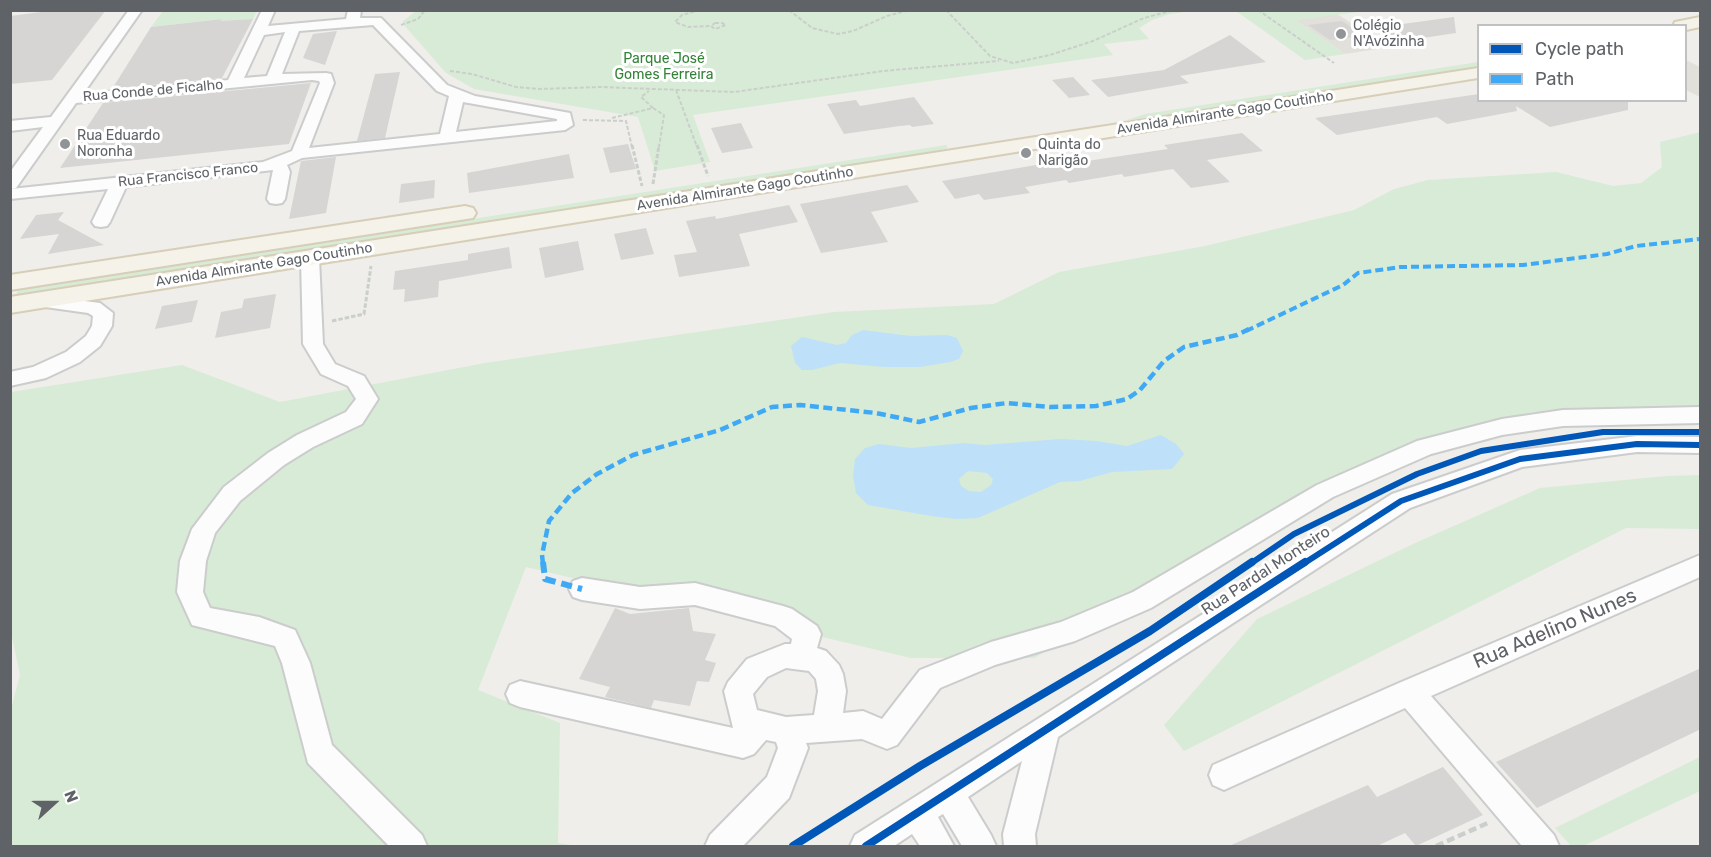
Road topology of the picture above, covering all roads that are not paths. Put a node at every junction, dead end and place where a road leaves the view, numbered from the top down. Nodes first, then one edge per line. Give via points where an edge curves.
1 (136, 10) edge
2 (269, 10) edge
3 (354, 16) edge
4 (294, 28) junction
5 (259, 31) junction
6 (1477, 57) edge
7 (1477, 73) edge
8 (273, 80) junction
9 (234, 83) junction
10 (457, 94) junction
11 (73, 99) junction
12 (493, 104) junction
13 (528, 110) junction
14 (56, 121) junction
15 (10, 126) edge
16 (527, 129) junction
17 (1054, 131) junction
18 (487, 133) junction
19 (447, 136) junction
20 (1022, 136) junction
21 (299, 154) junction
22 (278, 163) junction
23 (120, 182) junction
24 (10, 184) edge
25 (10, 194) edge
26 (276, 199) dead end
27 (101, 222) dead end
28 (310, 258) junction
29 (10, 283) edge
30 (36, 301) junction
31 (10, 305) edge
32 (10, 379) edge
33 (1701, 415) edge
34 (1701, 445) edge
35 (1701, 566) edge
36 (582, 589) dead end
37 (801, 658) junction
38 (1409, 692) junction
39 (520, 694) dead end
40 (827, 727) junction
41 (773, 728) junction
42 (1045, 729) junction
43 (1224, 775) dead end
44 (948, 794) junction
45 (917, 813) junction
46 (411, 846) edge
47 (721, 846) edge
48 (866, 846) edge
49 (939, 846) edge
50 (980, 846) edge
51 (1020, 846) edge
52 (1543, 846) edge

1 - 11 street
2 - 5 street, Rua Conde de Ficalho
3 - 4 street
3 - 10 street via 376,21 429,77
4 - 5 street
4 - 8 street
5 - 9 street, Rua Conde de Ficalho
6 - 17 main road, Avenida Almirante Gago Coutinho
7 - 17 main road, Avenida Almirante Gago Coutinho
8 - 9 street, Rua Conde de Ficalho
8 - 21 street via 326,77
9 - 11 street, Rua Conde de Ficalho
10 - 12 street
10 - 19 street
11 - 14 street
12 - 13 street
12 - 18 street
13 - 16 street
13 - 16 street, Rua Francisco Franco via 565,116 565,125
14 - 15 street
14 - 24 street
16 - 18 street, Rua Francisco Franco
17 - 20 main road, Avenida Almirante Gago Coutinho
18 - 19 street, Rua Francisco Franco
19 - 21 street, Rua Francisco Franco
20 - 28 main road, Avenida Almirante Gago Coutinho
20 - 29 main road, Avenida Almirante Gago Coutinho via 708,176
21 - 22 street, Rua Francisco Franco
22 - 23 street, Rua Francisco Franco
22 - 26 street via 282,172
23 - 25 street, Rua Francisco Franco
23 - 27 street
28 - 30 main road, Avenida Almirante Gago Coutinho
28 - 46 street via 313,338 328,369 356,381 367,399 354,418 304,441 232,494 204,530 193,561 190,592 201,617 285,638 296,663 319,753
30 - 31 main road, Avenida Almirante Gago Coutinho
30 - 32 street via 93,307 100,309 104,320 93,341 73,357 39,373
33 - 40 street via 1563,418 1502,426 1425,447 1324,491 1142,600 1065,633 992,654 930,679 887,735 863,724
34 - 42 street, Rua Pardal Monteiro via 1636,444 1520,459 1401,501
35 - 38 street, Rua Adelino Nunes
36 - 37 street via 639,598 695,594 783,617 807,634
37 - 40 street via 816,660 829,674 832,691
37 - 41 street via 785,656 757,668 738,691 745,721
38 - 43 street, Rua Adelino Nunes
38 - 52 street
39 - 41 street via 743,744
40 - 41 street
41 - 47 street via 793,748 778,788
42 - 44 street, Rua Pardal Monteiro
42 - 51 street via 1018,834
44 - 45 street, Rua Pardal Monteiro
44 - 50 street
45 - 48 street, Rua Pardal Monteiro
45 - 49 street

